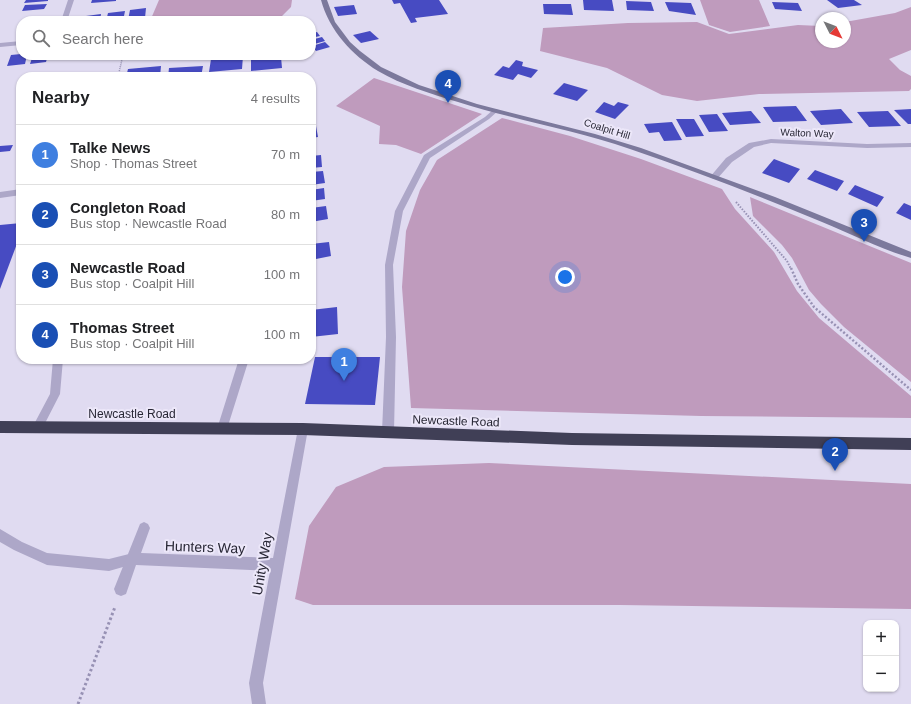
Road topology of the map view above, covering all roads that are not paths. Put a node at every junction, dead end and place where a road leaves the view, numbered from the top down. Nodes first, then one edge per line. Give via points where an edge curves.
1 (71, 0) edge
2 (324, 0) edge
3 (66, 16) edge
4 (16, 43) edge
5 (0, 45) edge
6 (496, 110) junction
7 (911, 145) edge
8 (714, 177) junction
9 (16, 193) edge
10 (0, 195) edge
11 (911, 255) edge
12 (58, 364) edge
13 (242, 364) edge
14 (0, 427) edge
15 (37, 428) junction
16 (222, 429) junction
17 (303, 429) junction
18 (388, 432) junction
19 (911, 444) edge
20 (144, 528) dead end
21 (0, 535) edge
22 (133, 559) junction
23 (277, 564) junction
24 (121, 589) road end
25 (259, 704) edge

1 - 3 street
2 - 6 street, Coalpit Hill via 325,12 341,35 366,60 388,74 440,95
4 - 5 street
6 - 8 street, Coalpit Hill via 624,144
6 - 18 street via 427,157 399,211 389,265 391,337
7 - 8 street, Walton Way via 867,146 771,141 752,145 729,160
8 - 11 street, Coalpit Hill
9 - 10 street
12 - 15 street via 55,394
13 - 16 street
14 - 15 highway, Newcastle Road
15 - 16 highway, Newcastle Road
16 - 17 highway, Newcastle Road
17 - 18 highway, Newcastle Road
17 - 23 street, Unity Way
18 - 19 highway, Newcastle Road via 572,439
20 - 22 street
21 - 22 street, Hunters Way via 47,559 109,565
22 - 23 street, Hunters Way
22 - 24 street
23 - 25 street, Unity Way via 256,683

